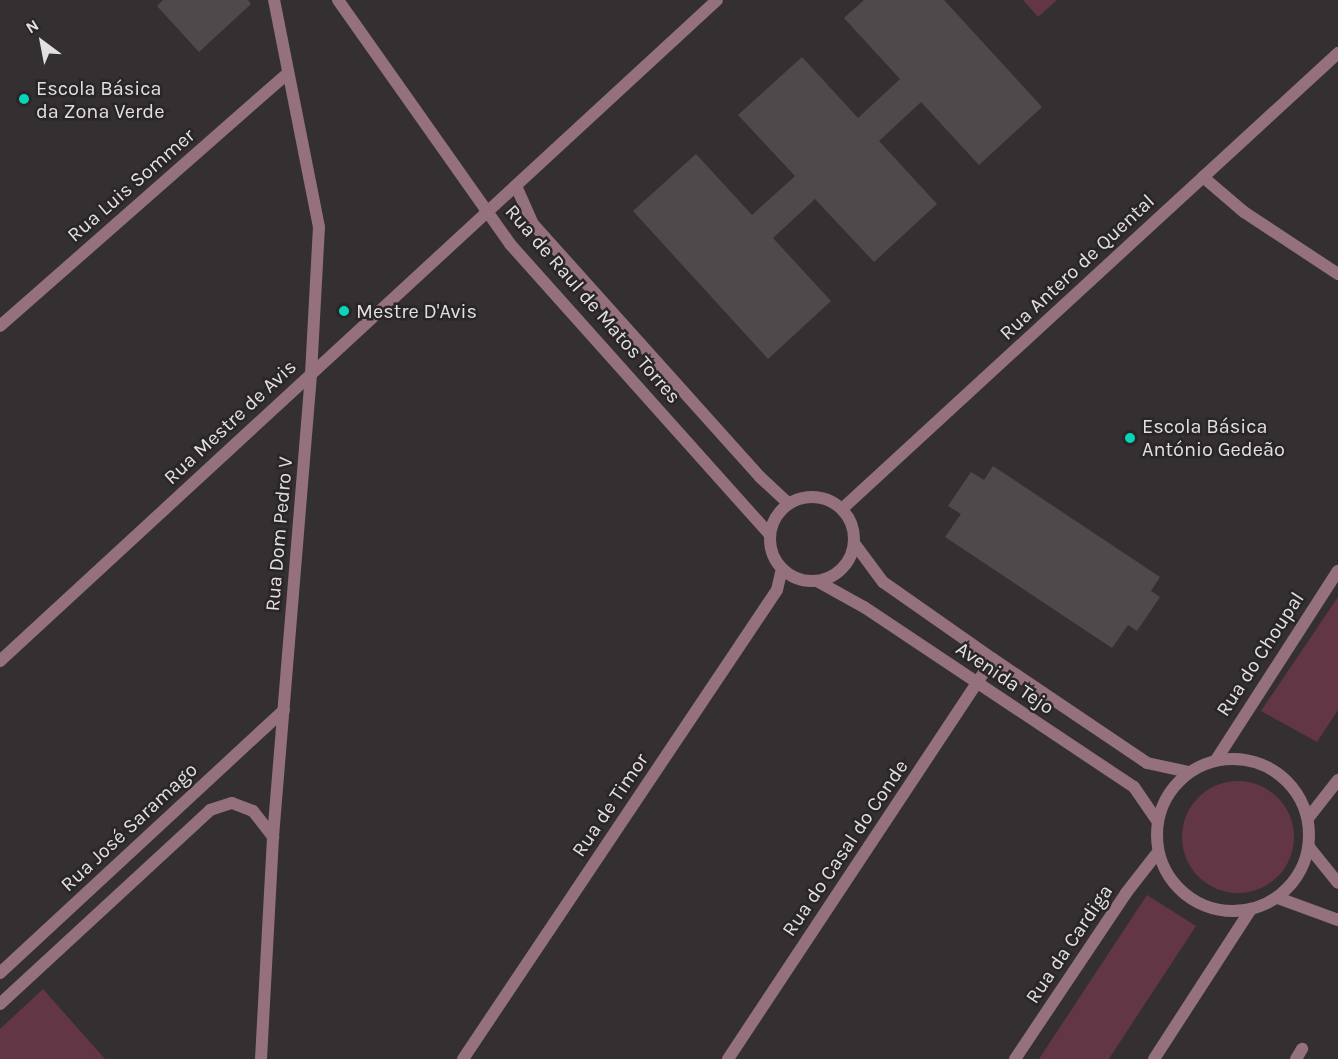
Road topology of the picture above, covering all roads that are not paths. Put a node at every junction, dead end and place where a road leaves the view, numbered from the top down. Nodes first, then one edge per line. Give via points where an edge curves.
1 (276, 0) edge
2 (338, 0) edge
3 (714, 1) edge
4 (1338, 53) edge
5 (288, 73) junction
6 (1203, 177) junction
7 (516, 186) junction
8 (487, 212) junction
9 (1338, 274) edge
10 (0, 326) edge
11 (311, 374) junction
12 (788, 503) junction
13 (842, 509) junction
14 (769, 534) junction
15 (854, 543) junction
16 (782, 569) junction
17 (1338, 571) edge
18 (817, 581) junction
19 (993, 659) junction
20 (0, 662) edge
21 (977, 683) junction
22 (284, 710) junction
23 (1216, 760) junction
24 (1189, 772) junction
25 (1338, 780) edge
26 (1309, 817) junction
27 (1158, 822) junction
28 (273, 837) junction
29 (1309, 847) junction
30 (1158, 852) junction
31 (1338, 883) edge
32 (1278, 898) junction
33 (1251, 909) junction
34 (1338, 920) edge
35 (0, 973) edge
36 (0, 1004) edge
37 (261, 1059) edge
38 (463, 1059) edge
39 (728, 1059) edge
40 (1015, 1059) edge
41 (1154, 1059) edge

1 - 5 street, Rua Dom Pedro V
2 - 8 street, Rua de Raul de Matos Torres
3 - 7 street, Rua Mestre de Avis
4 - 6 street, Rua Antero de Quental
5 - 10 street, Rua Luis Sommer
5 - 11 street, Rua Dom Pedro V via 319,227
6 - 9 street via 1244,212
6 - 13 street, Rua Antero de Quental
7 - 8 street, Rua Mestre de Avis
7 - 12 street, Rua de Raul de Matos Torres via 533,224 760,477
8 - 11 street, Rua Mestre de Avis
8 - 14 street, Rua de Raul de Matos Torres via 510,244
11 - 20 street, Rua Mestre de Avis
11 - 22 street, Rua Dom Pedro V
12 - 13 street via 806,496 825,498
12 - 14 street via 775,516
13 - 15 street via 852,524
14 - 16 street via 772,554
15 - 18 street via 842,568
15 - 19 street, Avenida Tejo via 883,582
16 - 18 street via 798,579
16 - 38 street, Rua de Timor via 777,590
17 - 23 street, Rua do Choupal
18 - 21 street, Avenida Tejo via 864,607
19 - 21 street, Rua do Casal do Conde
19 - 24 street, Avenida Tejo via 1147,763
21 - 27 street, Avenida Tejo via 1134,787
21 - 39 street, Rua do Casal do Conde
22 - 28 street, Rua Dom Pedro V
22 - 35 street, Rua José Saramago
23 - 24 street
23 - 26 street via 1246,759 1274,770 1296,790
24 - 27 street via 1168,794
25 - 26 street
26 - 29 street
27 - 30 street
28 - 36 street via 253,811 232,803 210,810
28 - 37 street, Rua Dom Pedro V
29 - 31 street
29 - 32 street via 1299,875
30 - 33 street via 1170,879 1192,900 1220,910
30 - 40 street, Rua da Cardiga via 1126,892
32 - 33 street
32 - 34 street
33 - 41 street

